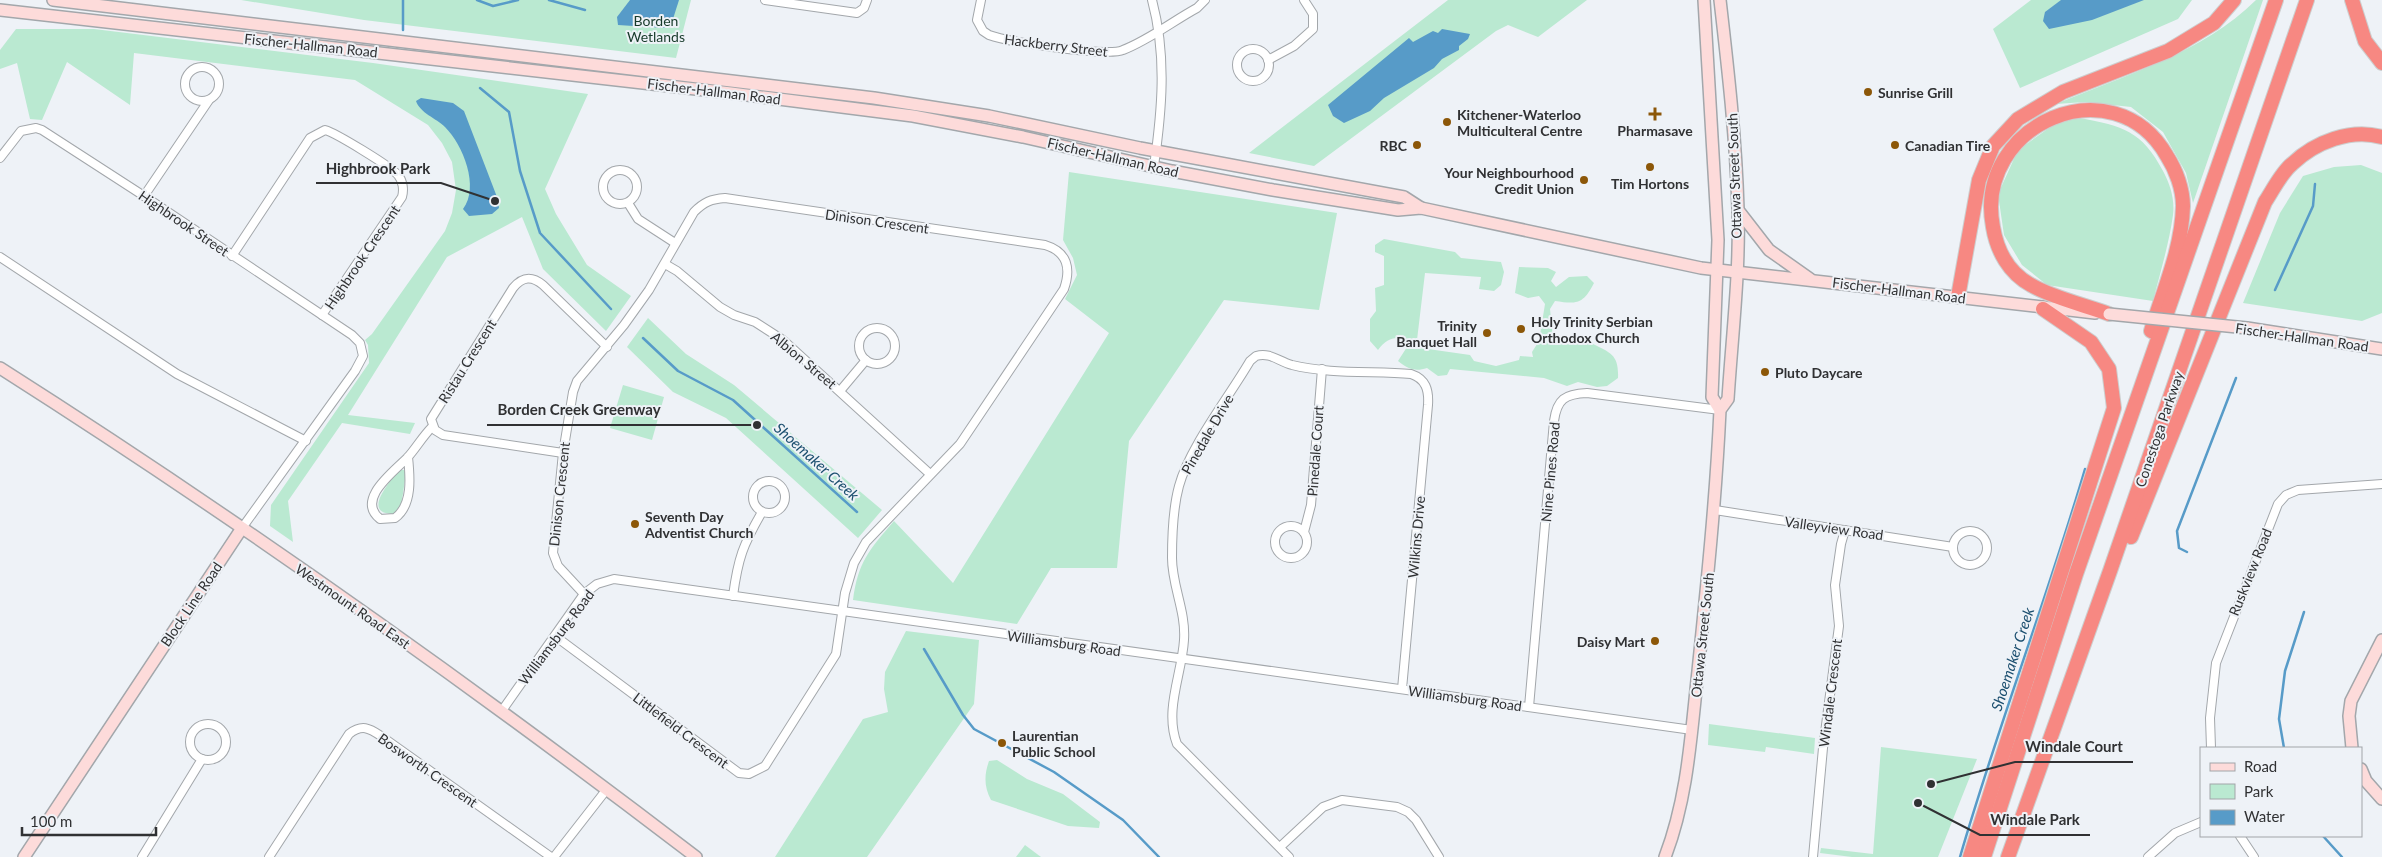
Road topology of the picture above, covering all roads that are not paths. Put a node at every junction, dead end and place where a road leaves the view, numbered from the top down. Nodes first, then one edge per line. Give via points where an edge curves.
1 (53, 0) edge
2 (765, 0) edge
3 (867, 0) edge
4 (981, 0) edge
5 (1152, 0) edge
6 (1205, 0) edge
7 (1304, 0) edge
8 (1704, 0) edge
9 (1720, 0) edge
10 (2234, 0) edge
11 (2276, 0) edge
12 (2307, 0) edge
13 (2352, 0) edge
14 (92, 2) edge
15 (0, 10) edge
16 (88, 20) junction
17 (1159, 30) junction
18 (1268, 60) junction
19 (2382, 63) edge
20 (209, 100) junction
21 (2382, 137) edge
22 (1156, 151) junction
23 (0, 158) edge
24 (1154, 166) junction
25 (144, 196) junction
26 (628, 203) junction
27 (1421, 208) junction
28 (1738, 210) junction
29 (675, 243) junction
30 (232, 256) junction
31 (0, 257) edge
32 (665, 264) junction
33 (1716, 269) junction
34 (1736, 273) junction
35 (1812, 280) junction
36 (1953, 297) junction
37 (2043, 309) junction
38 (2109, 314) junction
39 (322, 315) junction
40 (607, 347) junction
41 (2382, 349) edge
42 (363, 356) joint
43 (866, 360) junction
44 (0, 368) edge
45 (1322, 369) junction
46 (1426, 386) joint
47 (840, 391) junction
48 (2135, 401) junction
49 (1720, 410) junction
50 (432, 427) junction
51 (306, 441) junction
52 (563, 453) junction
53 (408, 457) junction
54 (930, 474) junction
55 (2382, 484) edge
56 (1715, 510) junction
57 (762, 512) junction
58 (242, 528) junction
59 (1845, 530) junction
60 (1304, 532) junction
61 (1953, 547) junction
62 (2110, 571) junction
63 (584, 594) junction
64 (733, 596) junction
65 (843, 610) junction
66 (555, 636) junction
67 (2382, 640) edge
68 (1181, 659) junction
69 (1402, 689) junction
70 (1530, 707) junction
71 (501, 712) junction
72 (1692, 730) junction
73 (2211, 747) edge
74 (2352, 747) edge
75 (202, 759) junction
76 (2362, 771) edge
77 (607, 789) junction
78 (2382, 799) edge
79 (2200, 822) edge
80 (2241, 837) edge
81 (1280, 847) junction
82 (24, 857) edge
83 (142, 857) edge
84 (268, 857) edge
85 (553, 857) edge
86 (696, 857) edge
87 (1289, 857) edge
88 (1439, 857) edge
89 (1665, 857) edge
90 (1812, 857) edge
91 (1970, 857) edge
92 (1984, 857) edge
93 (2008, 857) edge
94 (2148, 857) edge
95 (2254, 857) edge

1 - 14 main road, Fischer-Hallman Road
2 - 3 street via 857,13
4 - 17 street, Hackberry Street via 979,26 989,36 1002,39 1121,52
5 - 17 street
6 - 17 street, Hackberry Street
7 - 18 street via 1312,14 1313,29 1294,46
8 - 33 main road, Ottawa Street South via 1718,240
9 - 28 main road, Ottawa Street South via 1731,96
10 - 36 highway via 2214,23 2168,51 2063,92 2018,119 1993,146 1979,180
11 - 48 highway
12 - 62 highway, Conestoga Parkway
13 - 19 highway via 2366,41
14 - 16 street
14 - 22 main road, Fischer-Hallman Road via 874,98 989,116
15 - 16 main road, Fischer-Hallman Road
16 - 24 main road, Fischer-Hallman Road via 912,116 1023,136
17 - 22 street via 1163,94
18 - 18 street via 1260,51 1248,50 1239,59 1238,70 1245,79 1260,79 1268,70
20 - 20 street via 219,88 216,74 206,68 193,70 186,78 186,90 197,101
20 - 25 street
21 - 62 highway via 2368,133 2342,136 2311,149 2290,165 2265,202 2127,547
22 - 24 street
22 - 27 main road, Fischer-Hallman Road via 1404,197
23 - 25 street, Highbrook Street via 15,136 36,128
24 - 27 main road, Fischer-Hallman Road via 1273,190 1398,210
25 - 30 street, Highbrook Street
26 - 26 street via 637,188 632,176 622,170 610,173 603,182 606,198 617,204
26 - 29 street via 638,219
27 - 33 main road, Fischer-Hallman Road
28 - 34 main road, Ottawa Street South
28 - 35 main road via 1770,250
29 - 32 street, Dinison Crescent
29 - 54 street, Dinison Crescent via 701,205 725,198 1045,246 1061,253 1069,276 1064,290 960,444
30 - 39 street, Highbrook Street
30 - 39 street, Highbrook Crescent via 310,138 325,130 398,174 404,191 402,197
31 - 51 street via 177,374
32 - 40 street, Dinison Crescent
32 - 47 street, Albion Street via 720,307 770,331
33 - 34 main road, Fischer-Hallman Road
33 - 49 main road, Ottawa Street South via 1712,397
34 - 35 main road, Fischer-Hallman Road
34 - 49 main road, Ottawa Street South via 1728,400
35 - 36 main road, Fischer-Hallman Road
36 - 37 main road, Fischer-Hallman Road
37 - 38 main road, Fischer-Hallman Road
37 - 91 highway via 2091,342 2110,369 2114,408
38 - 41 main road, Fischer-Hallman Road, bridge via 2247,328
38 - 48 highway via 2031,285 2014,272 2005,262 1995,238 1989,206 2006,154 2046,119 2082,110 2119,116 2136,123 2152,136 2164,150 2179,185 2183,204 2177,247 2138,372
39 - 42 street, Highbrook Street via 360,343
40 - 50 street, Ristau Crescent via 543,285 526,278 513,288 439,405 431,419
40 - 52 street, Dinison Crescent via 577,381
42 - 51 street, Block Line Road
43 - 43 street via 879,363 890,358 895,347 894,339 887,331 872,329 863,335 860,346
43 - 47 street
44 - 58 main road, Westmount Road East
45 - 46 street, Pinedale Drive via 1411,374
45 - 60 street, Pinedale Court via 1311,505
45 - 68 street, Pinedale Drive via 1289,364 1270,355 1256,356 1188,463 1179,487 1172,557 1173,577 1185,624
46 - 69 street, Wilkins Drive via 1429,393
47 - 54 street, Albion Street
48 - 92 highway
49 - 56 main road, Ottawa Street South
49 - 70 street, Nine Pines Road via 1588,393 1572,395 1559,402 1554,422
50 - 52 street via 443,435
50 - 53 street
51 - 58 street, Block Line Road
52 - 63 street, Dinison Crescent via 553,552 558,566
53 - 53 street via 387,474 373,498 373,511 380,519 395,518 402,512 408,494
54 - 65 street, Dinison Crescent via 866,542 854,563
55 - 73 street, Ruskview Road via 2298,490 2286,495 2278,504 2216,663 2210,718
56 - 59 street, Valleyview Road
56 - 72 main road, Ottawa Street South
57 - 57 street via 774,513 782,506 785,496 777,483 766,481 755,489 753,502
57 - 64 street via 739,558
58 - 71 main road, Westmount Road East
58 - 82 main road, Block Line Road
59 - 61 street, Valleyview Road
59 - 90 street, Windale Crescent via 1835,585 1839,626
60 - 60 street, Pinedale Court via 1293,526 1283,528 1275,541 1279,552 1288,557 1300,555 1307,541
61 - 61 street via 1956,558 1965,564 1976,564 1987,552 1986,540 1973,531 1958,535
62 - 93 highway, Conestoga Parkway
63 - 64 street, Williamsburg Road via 597,584 614,579
63 - 66 street, Williamsburg Road
64 - 65 street, Williamsburg Road
65 - 66 street, Littlefield Crescent via 836,654 771,759 749,774 731,768
65 - 68 street, Williamsburg Road
66 - 71 street, Williamsburg Road
67 - 74 main road via 2351,701
68 - 69 street, Williamsburg Road
68 - 81 street, Pinedale Drive via 1172,721 1177,744
69 - 70 street, Williamsburg Road
70 - 72 street, Williamsburg Road
71 - 77 main road, Westmount Road East
72 - 89 main road, Ottawa Street South via 1686,785
75 - 75 street via 218,757 226,746 224,734 215,725 200,726 192,734 191,748
75 - 83 street
76 - 78 main road
77 - 85 street
77 - 86 main road, Westmount Road East
79 - 94 street via 2175,833
80 - 95 street
81 - 87 street, Pinedale Drive
81 - 88 street via 1323,807 1342,800 1397,807 1408,812
84 - 85 street, Bosworth Crescent via 349,734 363,727 381,736

